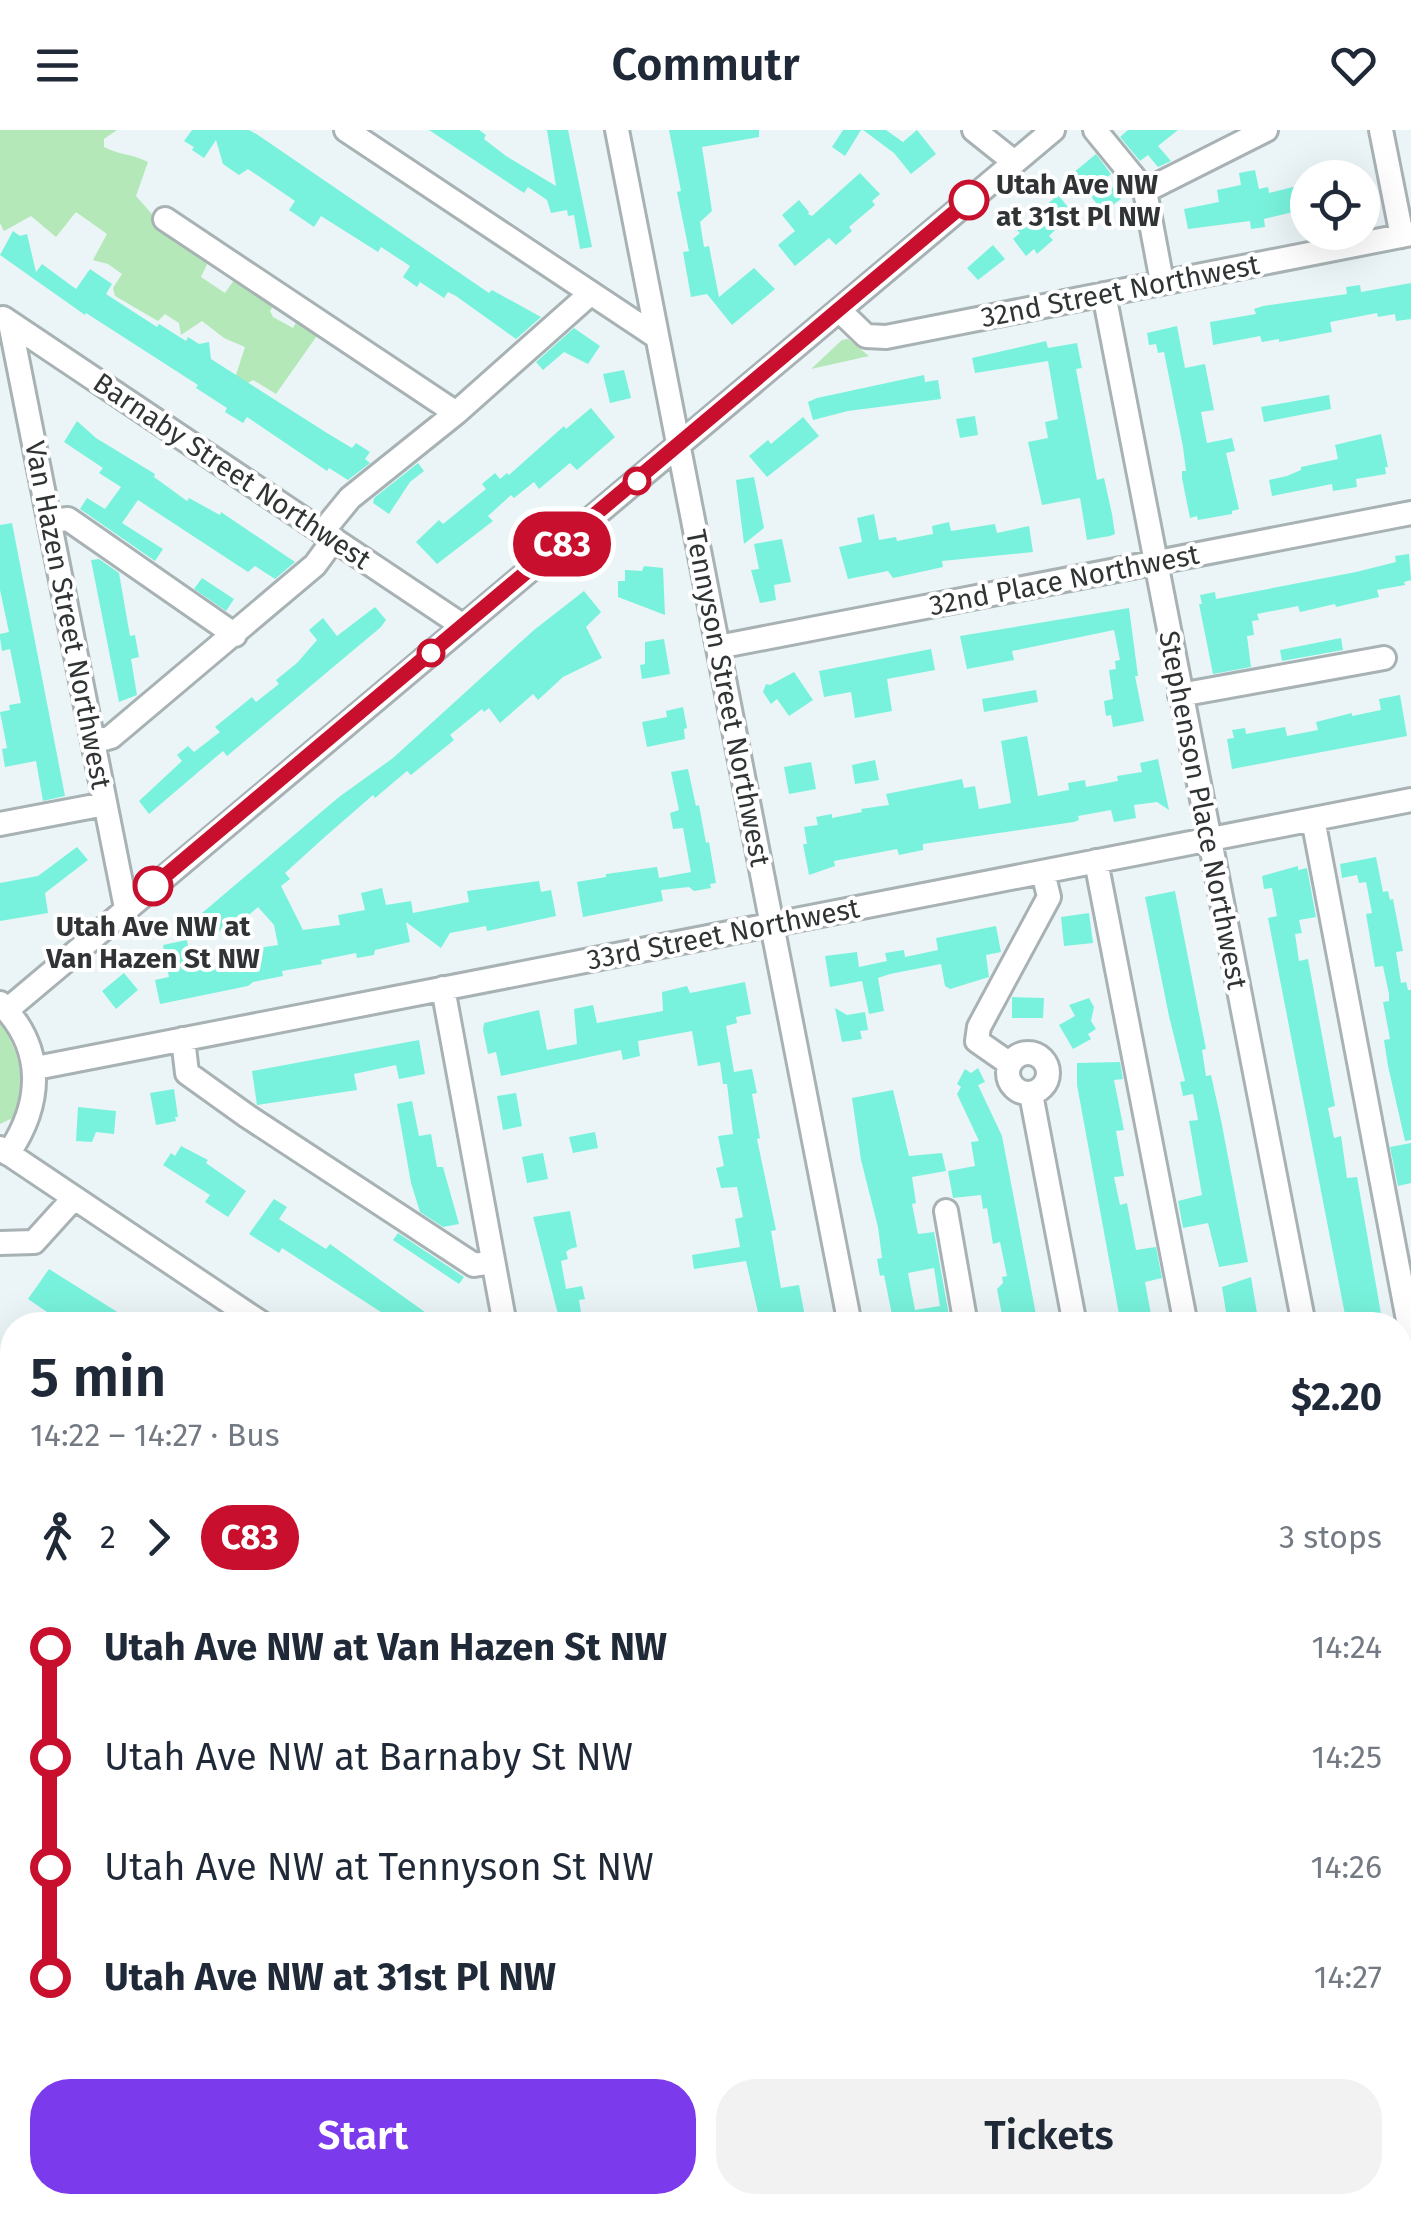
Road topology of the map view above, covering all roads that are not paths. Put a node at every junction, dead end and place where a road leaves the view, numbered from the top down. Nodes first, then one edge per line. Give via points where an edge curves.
1 (346, 130) edge
2 (617, 130) edge
3 (974, 130) edge
4 (1052, 130) edge
5 (1094, 130) edge
6 (1266, 130) edge
7 (1381, 130) edge
8 (1014, 162) junction
9 (1146, 191) junction
10 (165, 219) dead end
11 (1406, 235) edge
12 (1162, 282) junction
13 (590, 294) junction
14 (1104, 294) junction
15 (839, 310) junction
16 (5, 319) edge
17 (657, 337) junction
18 (456, 413) junction
19 (678, 446) junction
20 (1411, 513) edge
21 (50, 521) junction
22 (328, 535) junction
23 (1154, 563) junction
24 (464, 626) junction
25 (235, 635) junction
26 (718, 647) junction
27 (1384, 658) dead end
28 (1180, 696) junction
29 (93, 742) junction
30 (1411, 800) edge
31 (105, 804) junction
32 (1313, 819) junction
33 (0, 824) edge
34 (1210, 839) junction
35 (1096, 861) junction
36 (1043, 872) junction
37 (126, 908) junction
38 (772, 924) junction
39 (443, 988) junction
40 (4, 1006) edge
41 (183, 1039) junction
42 (1010, 1064) junction
43 (36, 1068) junction
44 (1031, 1094) junction
45 (4, 1151) edge
46 (74, 1199) junction
47 (946, 1211) dead end
48 (0, 1243) edge
49 (493, 1262) junction
50 (244, 1312) edge
51 (503, 1312) edge
52 (847, 1312) edge
53 (964, 1312) edge
54 (1073, 1312) edge
55 (1183, 1312) edge
56 (1301, 1312) edge
57 (1406, 1312) edge

1 - 13 street
2 - 17 street, Tennyson Street Northwest
3 - 8 street
4 - 8 street
5 - 9 street
6 - 9 street
7 - 11 street
8 - 15 street
9 - 12 street
10 - 18 street
11 - 12 street, 32nd Street Northwest
12 - 14 street, 32nd Street Northwest
13 - 17 street
13 - 18 street
14 - 15 street, 32nd Street Northwest via 874,338
14 - 23 street, Stephenson Place Northwest
15 - 19 street
16 - 21 street, Van Hazen Street Northwest
16 - 22 street, Barnaby Street Northwest
17 - 19 street, Tennyson Street Northwest
18 - 22 street via 350,498
19 - 24 street
19 - 26 street, Tennyson Street Northwest
20 - 23 street, 32nd Place Northwest
21 - 25 street via 68,519
21 - 29 street, Van Hazen Street Northwest
22 - 24 street, Barnaby Street Northwest
22 - 25 street via 315,564
23 - 26 street, 32nd Place Northwest
23 - 28 street, Stephenson Place Northwest
24 - 37 street
25 - 29 street via 111,737
26 - 38 street, Tennyson Street Northwest
27 - 28 street
28 - 34 street, Stephenson Place Northwest
29 - 31 street, Van Hazen Street Northwest
30 - 32 street, 33rd Street Northwest
31 - 33 street
31 - 37 street, Van Hazen Street Northwest
32 - 34 street, 33rd Street Northwest
32 - 57 street
34 - 35 street, 33rd Street Northwest
34 - 56 street, Stephenson Place Northwest
35 - 36 street, 33rd Street Northwest
35 - 55 street
36 - 38 street, 33rd Street Northwest
36 - 42 street via 1049,898 978,1027 977,1041
37 - 40 street
38 - 39 street, 33rd Street Northwest
38 - 52 street, Tennyson Street Northwest
39 - 41 street, 33rd Street Northwest
39 - 49 street
40 - 43 street via 25,1035
41 - 43 street, 33rd Street Northwest
41 - 49 street via 187,1073 246,1116 474,1265
42 - 44 street via 1013,1088
42 - 44 street via 1027,1053 1045,1062 1047,1082
43 - 45 street via 29,1118
44 - 54 street
45 - 46 street
46 - 48 street via 34,1242
46 - 50 street
47 - 53 street
49 - 51 street

